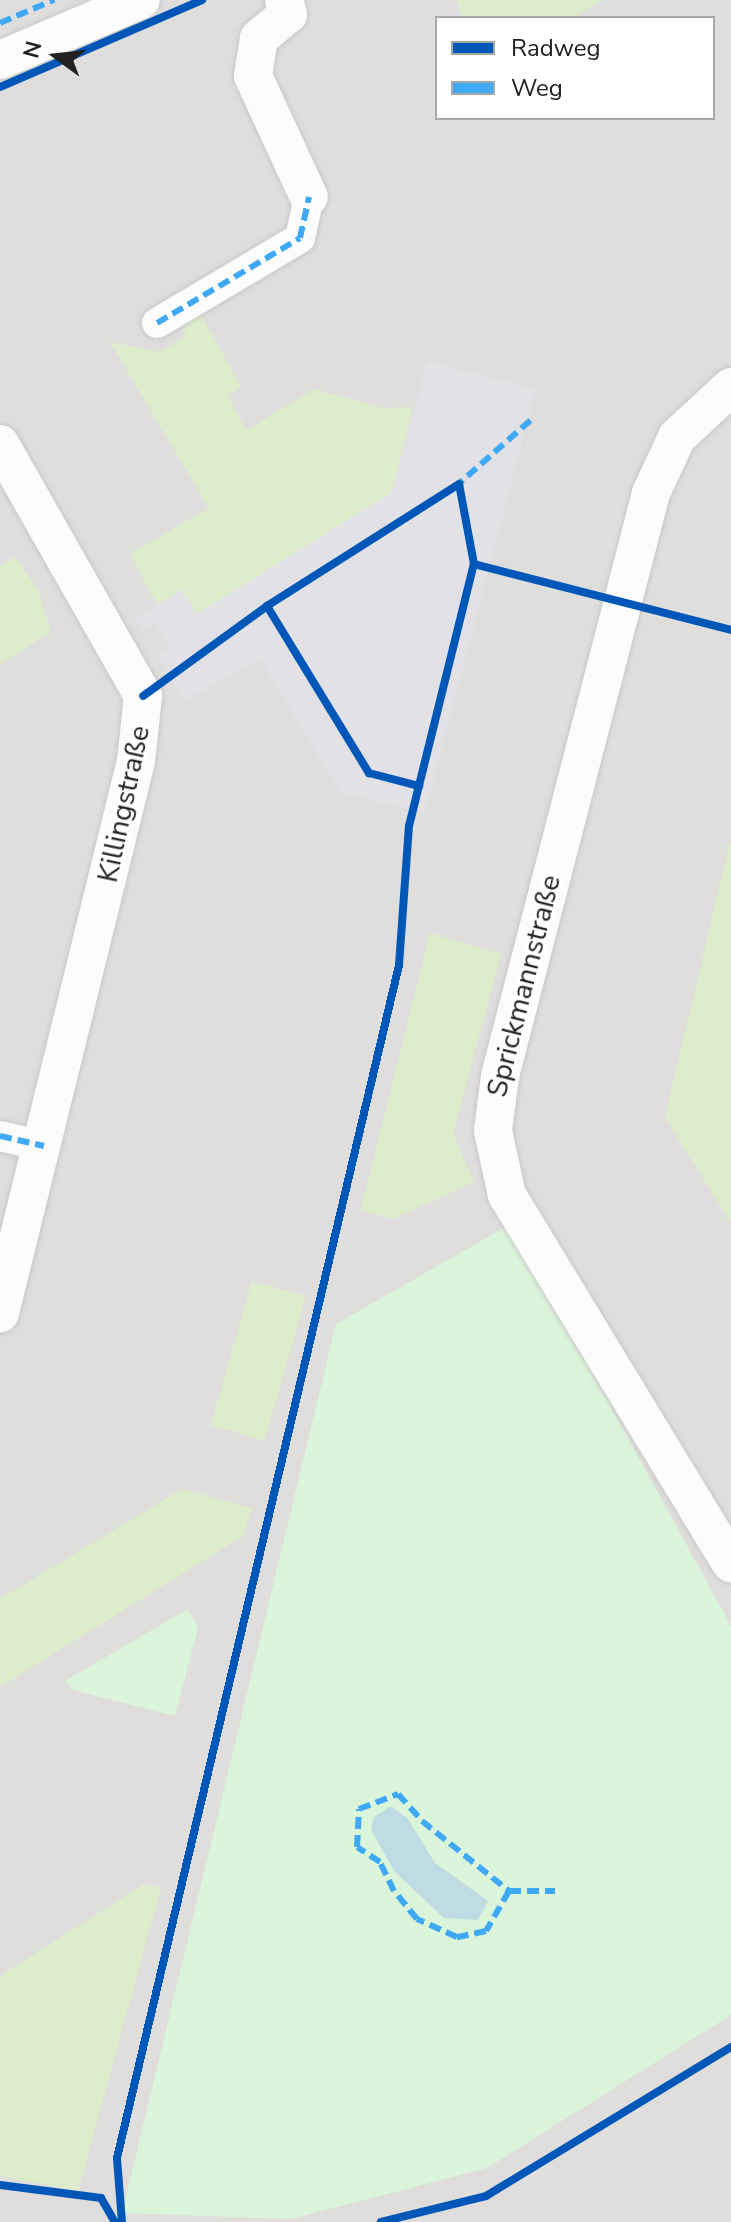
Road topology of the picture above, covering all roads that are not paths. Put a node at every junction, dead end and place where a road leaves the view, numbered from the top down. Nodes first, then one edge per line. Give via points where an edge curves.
1 (141, 0) edge
2 (284, 0) edge
3 (0, 60) edge
4 (309, 197) joint
5 (157, 323) dead end
6 (731, 387) edge
7 (0, 444) edge
8 (0, 1136) edge
9 (44, 1146) junction
10 (0, 1313) edge
11 (731, 1563) edge

1 - 3 street
2 - 4 street via 288,14 259,38 253,76
4 - 5 street via 300,238
6 - 11 street, Sprickmannstraße via 677,437 651,493 500,1076 493,1131 507,1195
7 - 9 street, Killingstraße via 143,696 136,761
8 - 9 street
9 - 10 street, Killingstraße

